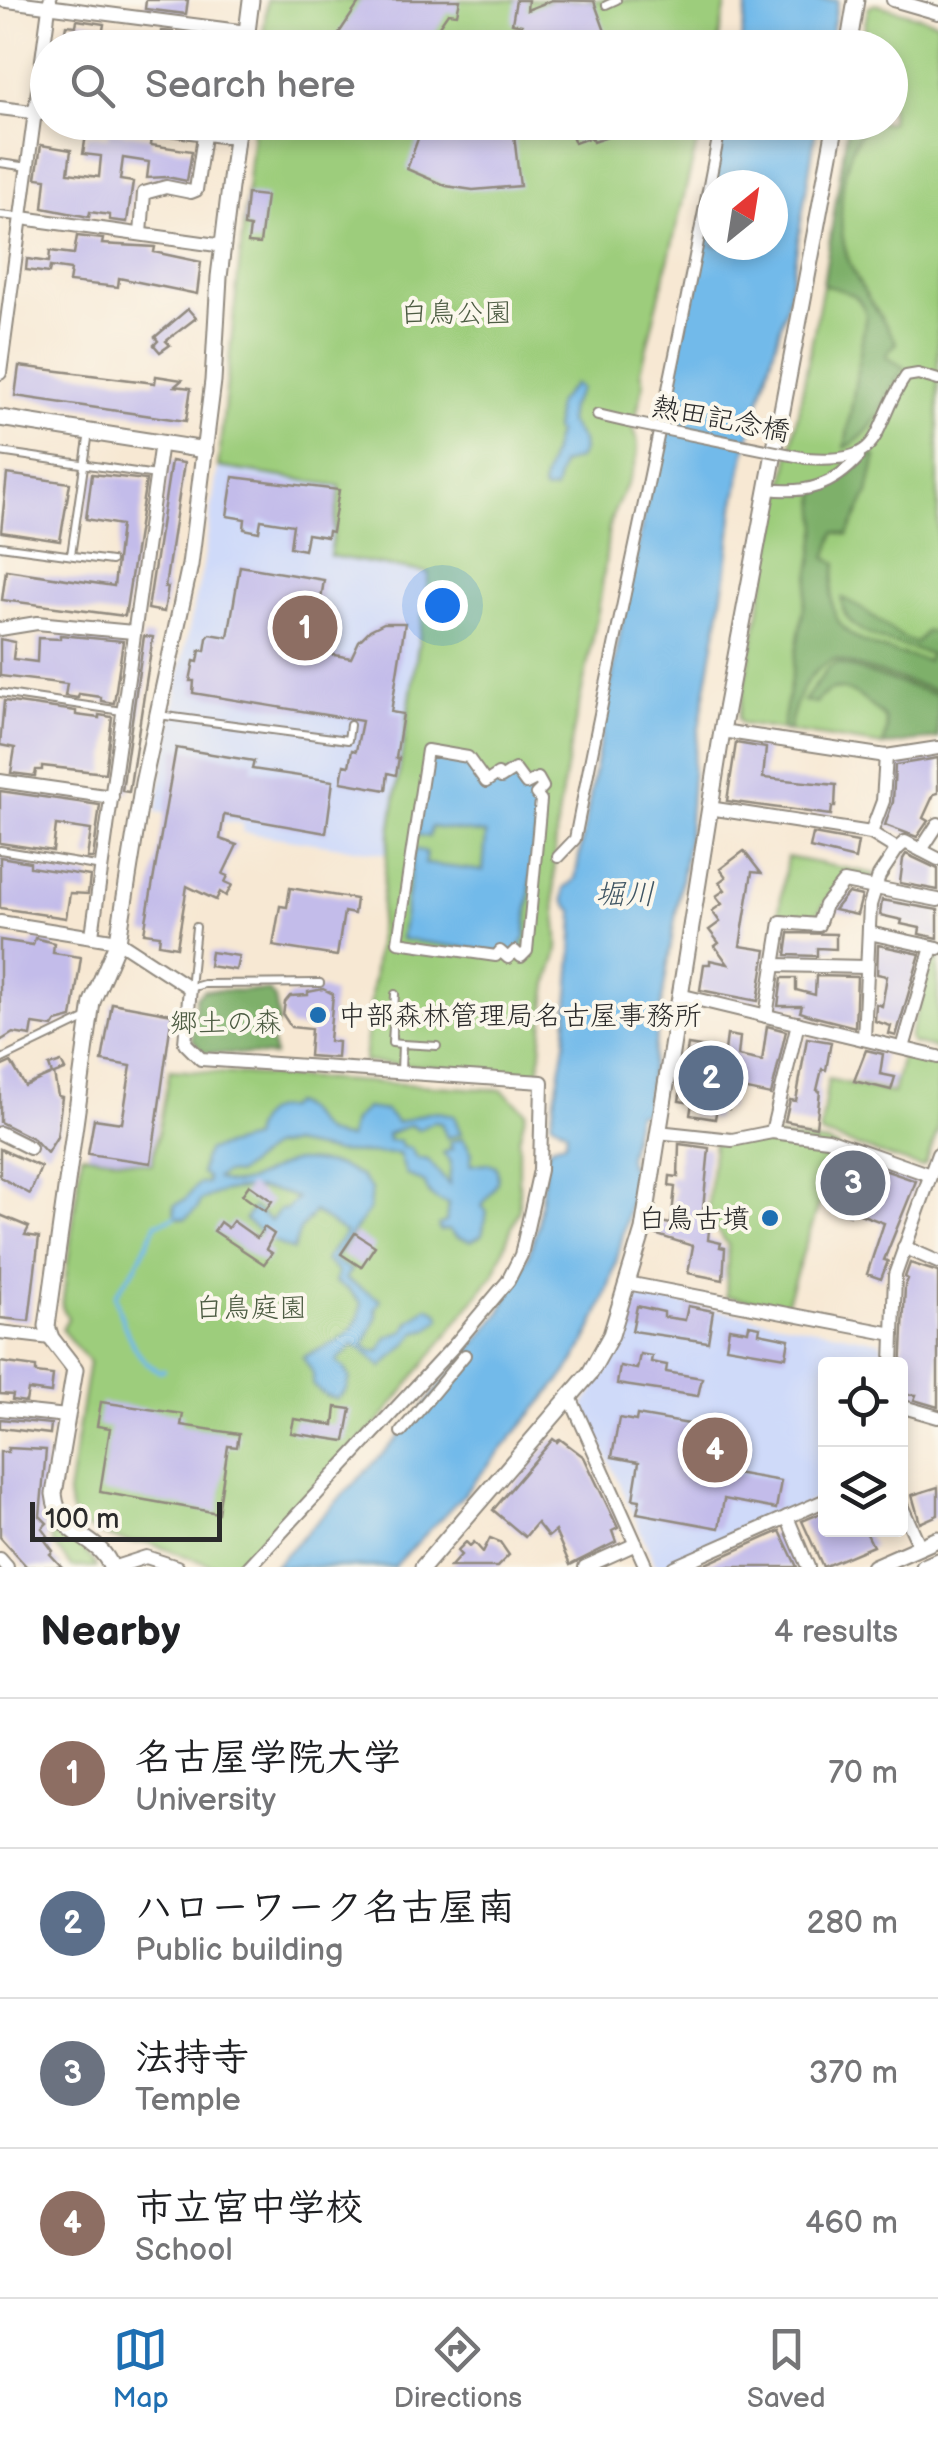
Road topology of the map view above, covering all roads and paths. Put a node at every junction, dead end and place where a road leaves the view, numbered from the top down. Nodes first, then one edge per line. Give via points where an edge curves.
1 (0, 0) edge
2 (251, 0) edge
3 (617, 0) edge
4 (856, 0) edge
5 (894, 0) edge
6 (50, 3) edge
7 (606, 5) dead end
8 (938, 13) edge
9 (220, 29) edge
10 (48, 30) edge
11 (247, 30) edge
12 (851, 30) edge
13 (0, 108) edge
14 (30, 112) edge
15 (34, 140) edge
16 (203, 140) edge
17 (236, 140) edge
18 (719, 140) edge
19 (833, 140) edge
20 (0, 163) edge
21 (28, 166) junction
22 (0, 215) edge
23 (698, 216) dead end
24 (22, 218) junction
25 (141, 234) junction
26 (224, 246) junction
27 (0, 266) edge
28 (16, 268) junction
29 (0, 374) edge
30 (938, 380) edge
31 (598, 415) dead end
32 (0, 418) edge
33 (660, 421) junction
34 (89, 432) junction
35 (161, 442) junction
36 (866, 449) junction
37 (204, 450) junction
38 (0, 452) edge
39 (84, 464) junction
40 (156, 474) junction
41 (768, 489) junction
42 (0, 546) edge
43 (72, 555) junction
44 (111, 561) dead end
45 (0, 628) edge
46 (133, 632) junction
47 (0, 693) edge
48 (125, 711) junction
49 (157, 715) junction
50 (350, 726) dead end
51 (722, 730) junction
52 (938, 748) edge
53 (886, 756) junction
54 (0, 781) edge
55 (112, 797) junction
56 (709, 808) junction
57 (938, 824) edge
58 (870, 832) junction
59 (538, 835) joint
60 (897, 849) junction
61 (0, 850) edge
62 (921, 850) junction
63 (558, 858) dead end
64 (938, 859) edge
65 (102, 866) junction
66 (875, 888) junction
67 (938, 900) edge
68 (0, 922) edge
69 (196, 928) dead end
70 (869, 933) junction
71 (92, 935) junction
72 (118, 942) junction
73 (935, 948) edge
74 (774, 965) junction
75 (867, 968) junction
76 (320, 983) dead end
77 (190, 988) junction
78 (395, 994) dead end
79 (680, 995) junction
80 (766, 1016) junction
81 (89, 1017) junction
82 (798, 1024) junction
83 (864, 1039) junction
84 (402, 1044) junction
85 (437, 1046) dead end
86 (903, 1048) junction
87 (938, 1057) edge
88 (0, 1060) edge
89 (400, 1073) junction
90 (658, 1132) junction
91 (772, 1132) junction
92 (0, 1133) edge
93 (30, 1148) dead end
94 (938, 1154) edge
95 (930, 1176) junction
96 (904, 1248) junction
97 (938, 1262) edge
98 (627, 1283) junction
99 (0, 1332) edge
100 (892, 1334) junction
101 (51, 1338) junction
102 (464, 1355) dead end
103 (892, 1357) edge
104 (570, 1397) junction
105 (0, 1409) edge
106 (908, 1409) edge
107 (67, 1416) junction
108 (938, 1418) edge
109 (401, 1432) dead end
110 (818, 1504) edge
111 (786, 1518) junction
112 (908, 1521) edge
113 (938, 1539) edge
114 (636, 1544) junction
115 (920, 1547) junction
116 (0, 1559) edge
117 (938, 1561) edge
118 (431, 1564) edge
119 (7, 1567) edge
120 (113, 1567) edge
121 (177, 1567) edge
122 (249, 1567) edge
123 (585, 1567) edge
124 (646, 1567) edge
125 (674, 1567) edge
126 (808, 1567) edge
127 (874, 1567) edge
128 (924, 1567) edge

1 - 6 street
2 - 11 street
3 - 7 lane
4 - 12 street
5 - 8 street
6 - 9 street
6 - 10 street
13 - 14 street
15 - 21 street
16 - 25 street via 196,190 144,192
17 - 26 street
18 - 33 street
19 - 41 street
20 - 21 lane
21 - 24 street
22 - 24 lane
23 - 33 street
24 - 25 street
24 - 28 street
25 - 26 street
26 - 37 street
27 - 28 lane
28 - 29 street
30 - 36 street via 906,376
31 - 36 street, 熱田記念橋, bridge via 806,458 843,461
32 - 34 street
33 - 63 street via 575,839
34 - 35 street
34 - 39 lane
35 - 37 street
35 - 40 street
36 - 41 street via 825,485
37 - 49 street via 190,565
38 - 39 lane
39 - 40 lane
39 - 43 lane
40 - 46 street
41 - 51 street
42 - 43 lane
43 - 44 lane
45 - 46 street via 37,624
46 - 48 street
47 - 48 lane
48 - 55 street
49 - 50 lane via 348,740
49 - 72 street
51 - 53 street
51 - 56 street
52 - 53 street
53 - 58 street via 882,801
54 - 55 street
55 - 65 street
56 - 58 street
56 - 79 street
57 - 62 street
58 - 60 street
59 - 59 street via 538,778 526,784 515,769 486,782 468,756 427,750 398,942 496,956 500,951 508,958 516,951 520,957 527,951
60 - 62 street via 905,842
60 - 66 street
61 - 65 lane
62 - 64 street
65 - 71 street
66 - 67 street
66 - 70 street
66 - 74 street via 844,882 818,925 781,922
68 - 71 street
69 - 77 lane
70 - 73 street
70 - 75 street
71 - 72 street
72 - 77 street
72 - 81 street
73 - 86 street
74 - 75 street
74 - 80 street
75 - 83 street
76 - 77 lane
77 - 89 street via 185,1043 201,1060
78 - 84 lane via 392,1043
79 - 80 street
79 - 90 street
80 - 82 street
81 - 88 lane
81 - 101 street via 46,1326
82 - 83 street
82 - 91 street
83 - 86 street
84 - 85 lane
84 - 89 lane
86 - 87 street
89 - 122 street via 542,1082 540,1170 521,1255 454,1347
90 - 91 street via 732,1140
90 - 98 street
91 - 95 street via 828,1140
92 - 93 street
94 - 95 street
95 - 96 street
96 - 97 street
96 - 100 street via 894,1274
98 - 100 street
98 - 104 street via 607,1344
99 - 101 street
100 - 103 street
101 - 107 street via 74,1366
102 - 109 street
104 - 114 street
104 - 118 street
105 - 107 street
106 - 108 street
107 - 120 street via 55,1506 72,1532
110 - 111 street
111 - 125 street
111 - 126 street
112 - 115 street
113 - 115 street
114 - 123 street
114 - 124 street
115 - 127 street
116 - 119 street
117 - 128 street
120 - 121 street via 146,1557

